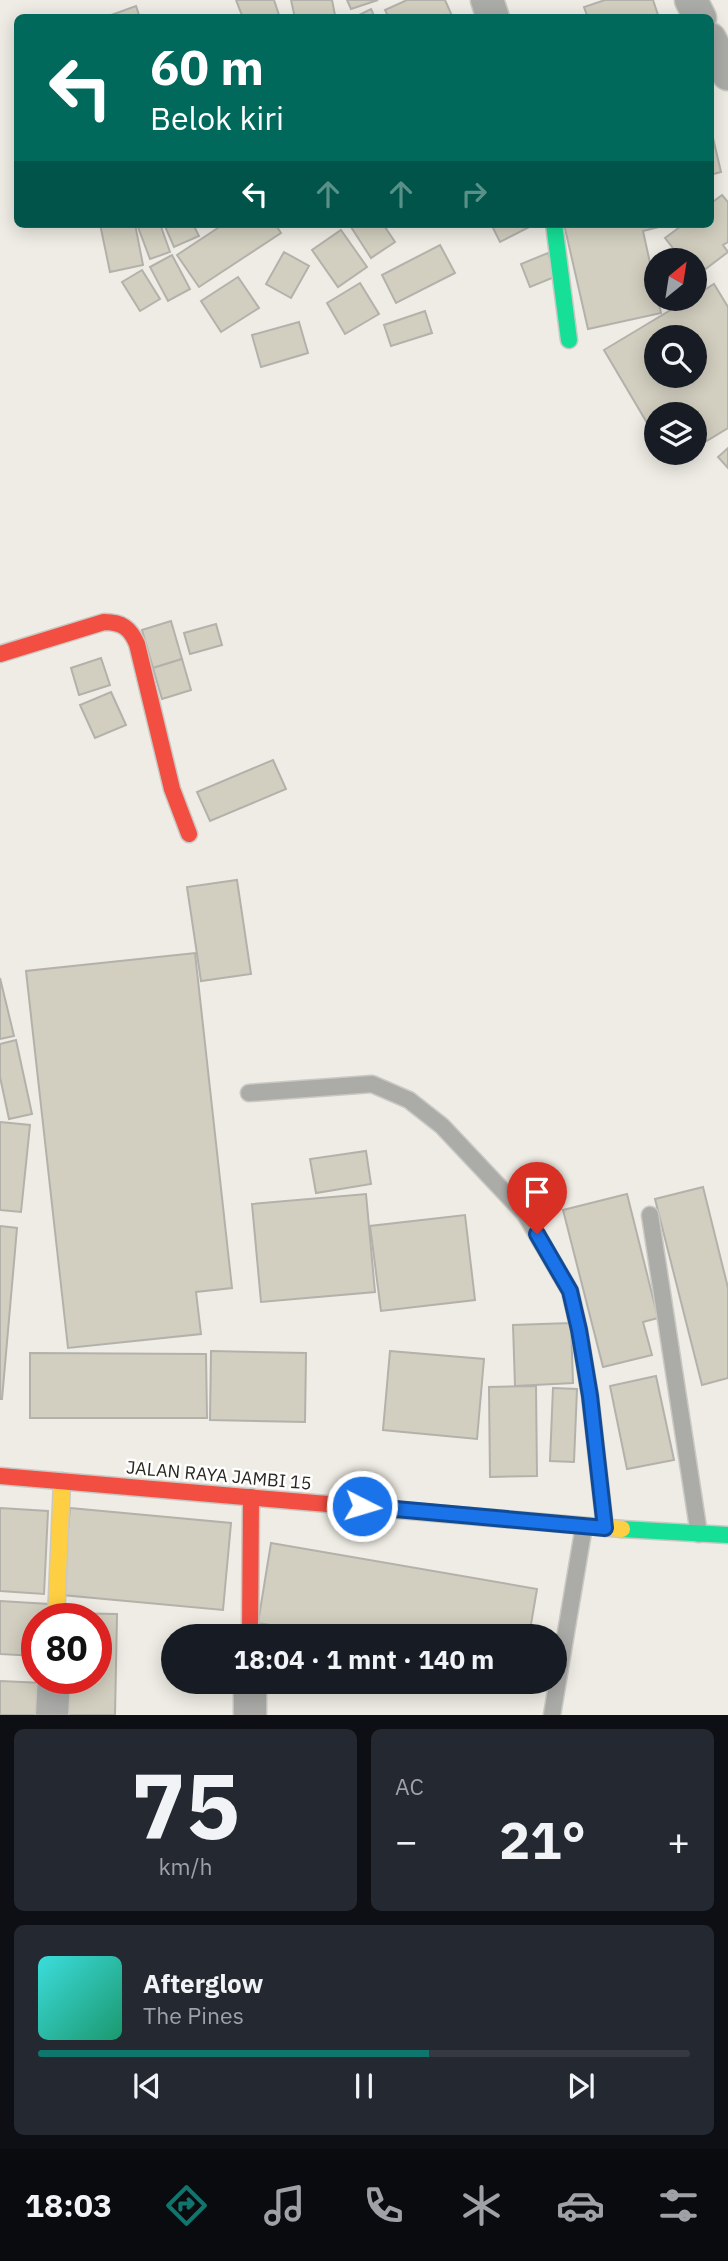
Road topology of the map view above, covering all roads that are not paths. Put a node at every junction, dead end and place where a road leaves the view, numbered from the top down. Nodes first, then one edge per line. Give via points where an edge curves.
1 (714, 47) edge
2 (728, 74) edge
3 (555, 228) edge
4 (569, 340) dead end
5 (0, 654) edge
6 (189, 834) dead end
7 (249, 1093) dead end
8 (650, 1214) dead end
9 (0, 1476) edge
10 (62, 1481) junction
11 (251, 1497) junction
12 (584, 1526) junction
13 (605, 1528) junction
14 (699, 1534) junction
15 (728, 1535) edge
16 (57, 1603) edge
17 (250, 1624) edge
18 (53, 1694) edge
19 (250, 1694) edge
20 (52, 1715) edge
21 (250, 1715) edge
22 (552, 1715) edge

1 - 2 street
3 - 4 main road
5 - 6 main road via 104,622 117,621 124,626 137,645 172,789
7 - 13 lane via 372,1084 409,1100 442,1126 525,1214 570,1291 590,1396
8 - 14 lane
9 - 10 main road, JALAN RAYA JAMBI 15
10 - 11 main road, JALAN RAYA JAMBI 15
10 - 16 main road
11 - 12 main road, JALAN RAYA JAMBI 15
11 - 17 main road
12 - 13 main road, JALAN RAYA JAMBI 15
12 - 22 lane
13 - 14 main road, JALAN RAYA JAMBI 15
14 - 15 main road, JALAN RAYA JAMBI 15
18 - 20 street
19 - 21 street

